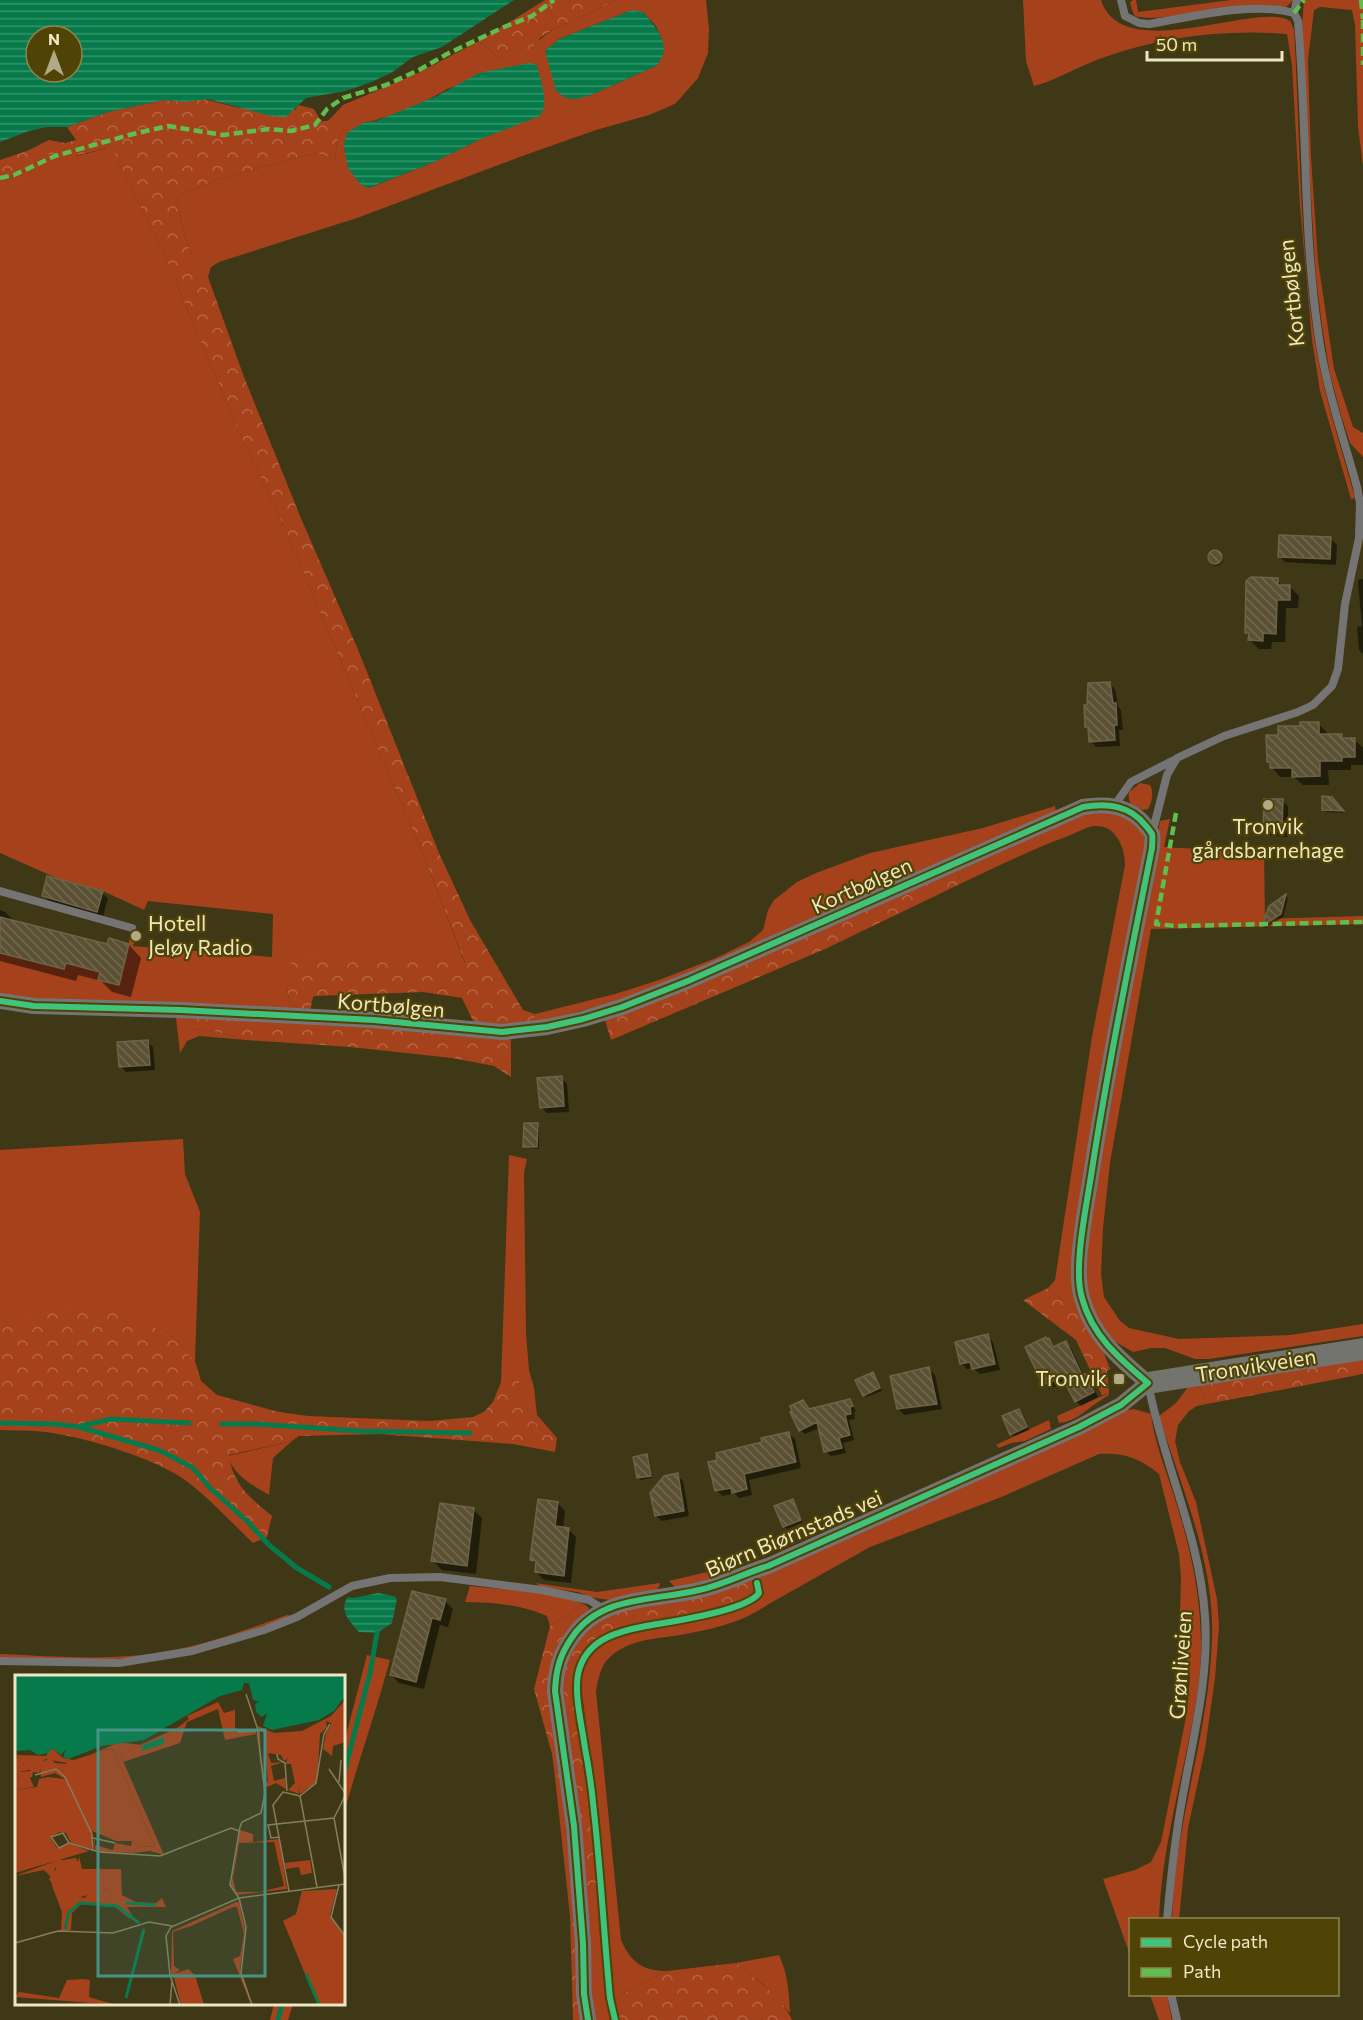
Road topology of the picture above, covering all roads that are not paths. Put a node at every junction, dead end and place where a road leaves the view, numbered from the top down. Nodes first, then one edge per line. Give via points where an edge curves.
1 (1121, 0) edge
2 (1297, 0) edge
3 (1293, 13) junction
4 (1177, 758) junction
5 (1114, 806) junction
6 (1152, 834) junction
7 (0, 891) edge
8 (132, 928) dead end
9 (0, 1001) edge
10 (1363, 1349) edge
11 (1148, 1383) junction
12 (603, 1609) junction
13 (0, 1661) edge
14 (1167, 1918) edge
15 (1171, 1996) edge
16 (588, 2020) edge
17 (1177, 2020) edge

1 - 3 lane via 1125,16 1149,24 1264,8
2 - 3 lane
3 - 4 lane, Kortbølgen via 1299,32 1305,187 1318,332 1325,374 1357,487 1359,538 1345,604 1338,669 1326,694 1298,712 1224,736
4 - 5 lane, Kortbølgen via 1131,782
4 - 6 lane via 1167,775
5 - 6 street, Kortbølgen via 1138,816
5 - 9 street, Kortbølgen via 1083,807 688,981 622,1007 547,1027 502,1032 374,1020 34,1006
6 - 11 street via 1101,1113 1079,1275 1082,1299 1102,1340
7 - 8 lane
10 - 11 street, Tronvikveien
11 - 12 street, Biørn Biørnstads vei via 1121,1405 1079,1427 768,1566 699,1590
11 - 14 lane, Grønliveien via 1154,1416 1198,1560 1205,1620 1200,1708 1184,1785
12 - 13 lane via 589,1600 542,1590 440,1577 390,1578 352,1587 264,1630 172,1655 119,1663
12 - 16 street, Biørn Biørnstads vei via 563,1649 555,1682 574,1826
15 - 17 lane

